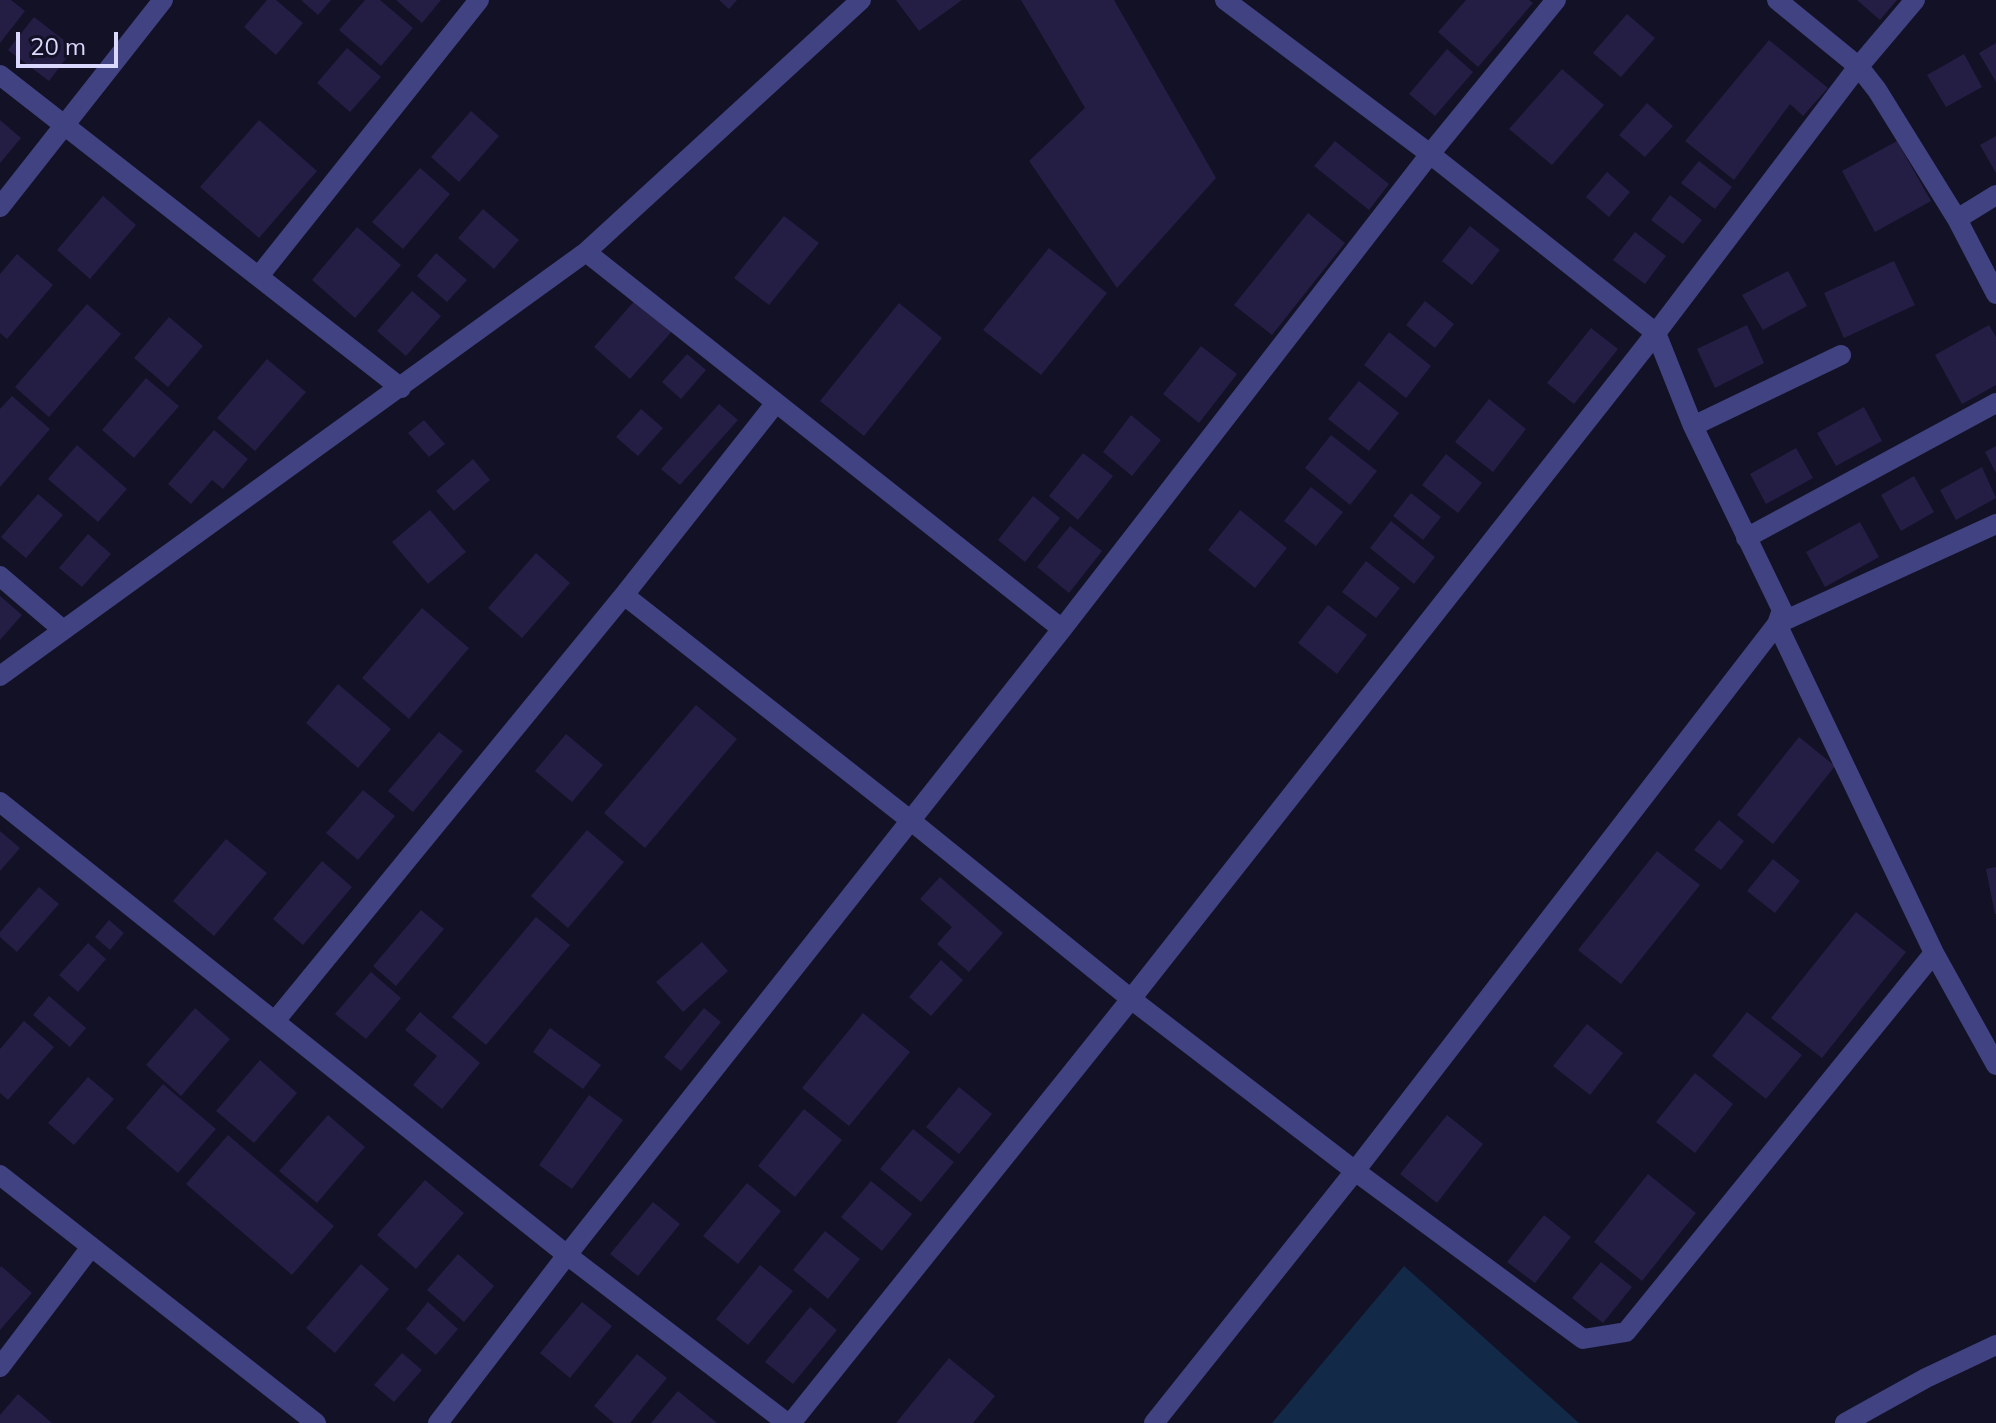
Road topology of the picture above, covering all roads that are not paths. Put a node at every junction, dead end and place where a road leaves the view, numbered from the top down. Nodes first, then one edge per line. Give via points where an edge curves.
1 (163, 0) edge
2 (479, 0) edge
3 (861, 0) edge
4 (1225, 0) edge
5 (1556, 0) edge
6 (1777, 0) edge
7 (1915, 0) edge
8 (1859, 67) junction
9 (0, 75) edge
10 (63, 126) junction
11 (1430, 154) junction
12 (1996, 195) edge
13 (0, 207) edge
14 (1957, 219) junction
15 (586, 252) junction
16 (259, 276) junction
17 (1996, 294) edge
18 (1656, 333) junction
19 (1841, 355) dead end
20 (401, 388) junction
21 (1996, 403) edge
22 (775, 404) junction
23 (1693, 426) junction
24 (1996, 524) edge
25 (1746, 538) junction
26 (0, 576) edge
27 (624, 595) junction
28 (1777, 624) junction
29 (1062, 629) junction
30 (63, 630) junction
31 (0, 676) edge
32 (0, 802) edge
33 (910, 820) junction
34 (1934, 953) junction
35 (1131, 999) junction
36 (275, 1021) junction
37 (1996, 1065) edge
38 (1355, 1171) junction
39 (0, 1175) edge
40 (91, 1247) junction
41 (567, 1255) junction
42 (1996, 1345) edge
43 (0, 1367) edge
44 (316, 1423) edge
45 (438, 1423) edge
46 (789, 1423) edge
47 (1154, 1423) edge
48 (1845, 1423) edge

1 - 10 street
2 - 16 street
3 - 15 street
4 - 11 street
5 - 11 street
6 - 8 street
7 - 8 street
8 - 14 street
8 - 18 street
9 - 10 street
10 - 13 street
10 - 16 street
11 - 18 street
11 - 29 street
12 - 14 street
14 - 17 street
15 - 20 street
15 - 22 street
16 - 20 street
18 - 23 street
18 - 35 street
19 - 23 street
20 - 30 street
21 - 25 street
22 - 27 street
22 - 29 street
23 - 25 street
24 - 28 street
25 - 28 street via 1782,610
26 - 30 street
27 - 33 street
27 - 36 street
28 - 34 street
28 - 38 street
29 - 33 street
30 - 31 street
32 - 36 street
33 - 35 street
33 - 41 street
34 - 37 street
34 - 38 street via 1626,1332 1583,1339
35 - 38 street
35 - 46 street
36 - 41 street
38 - 47 street
39 - 40 street
40 - 43 street
40 - 44 street
41 - 45 street
41 - 46 street
42 - 48 street

